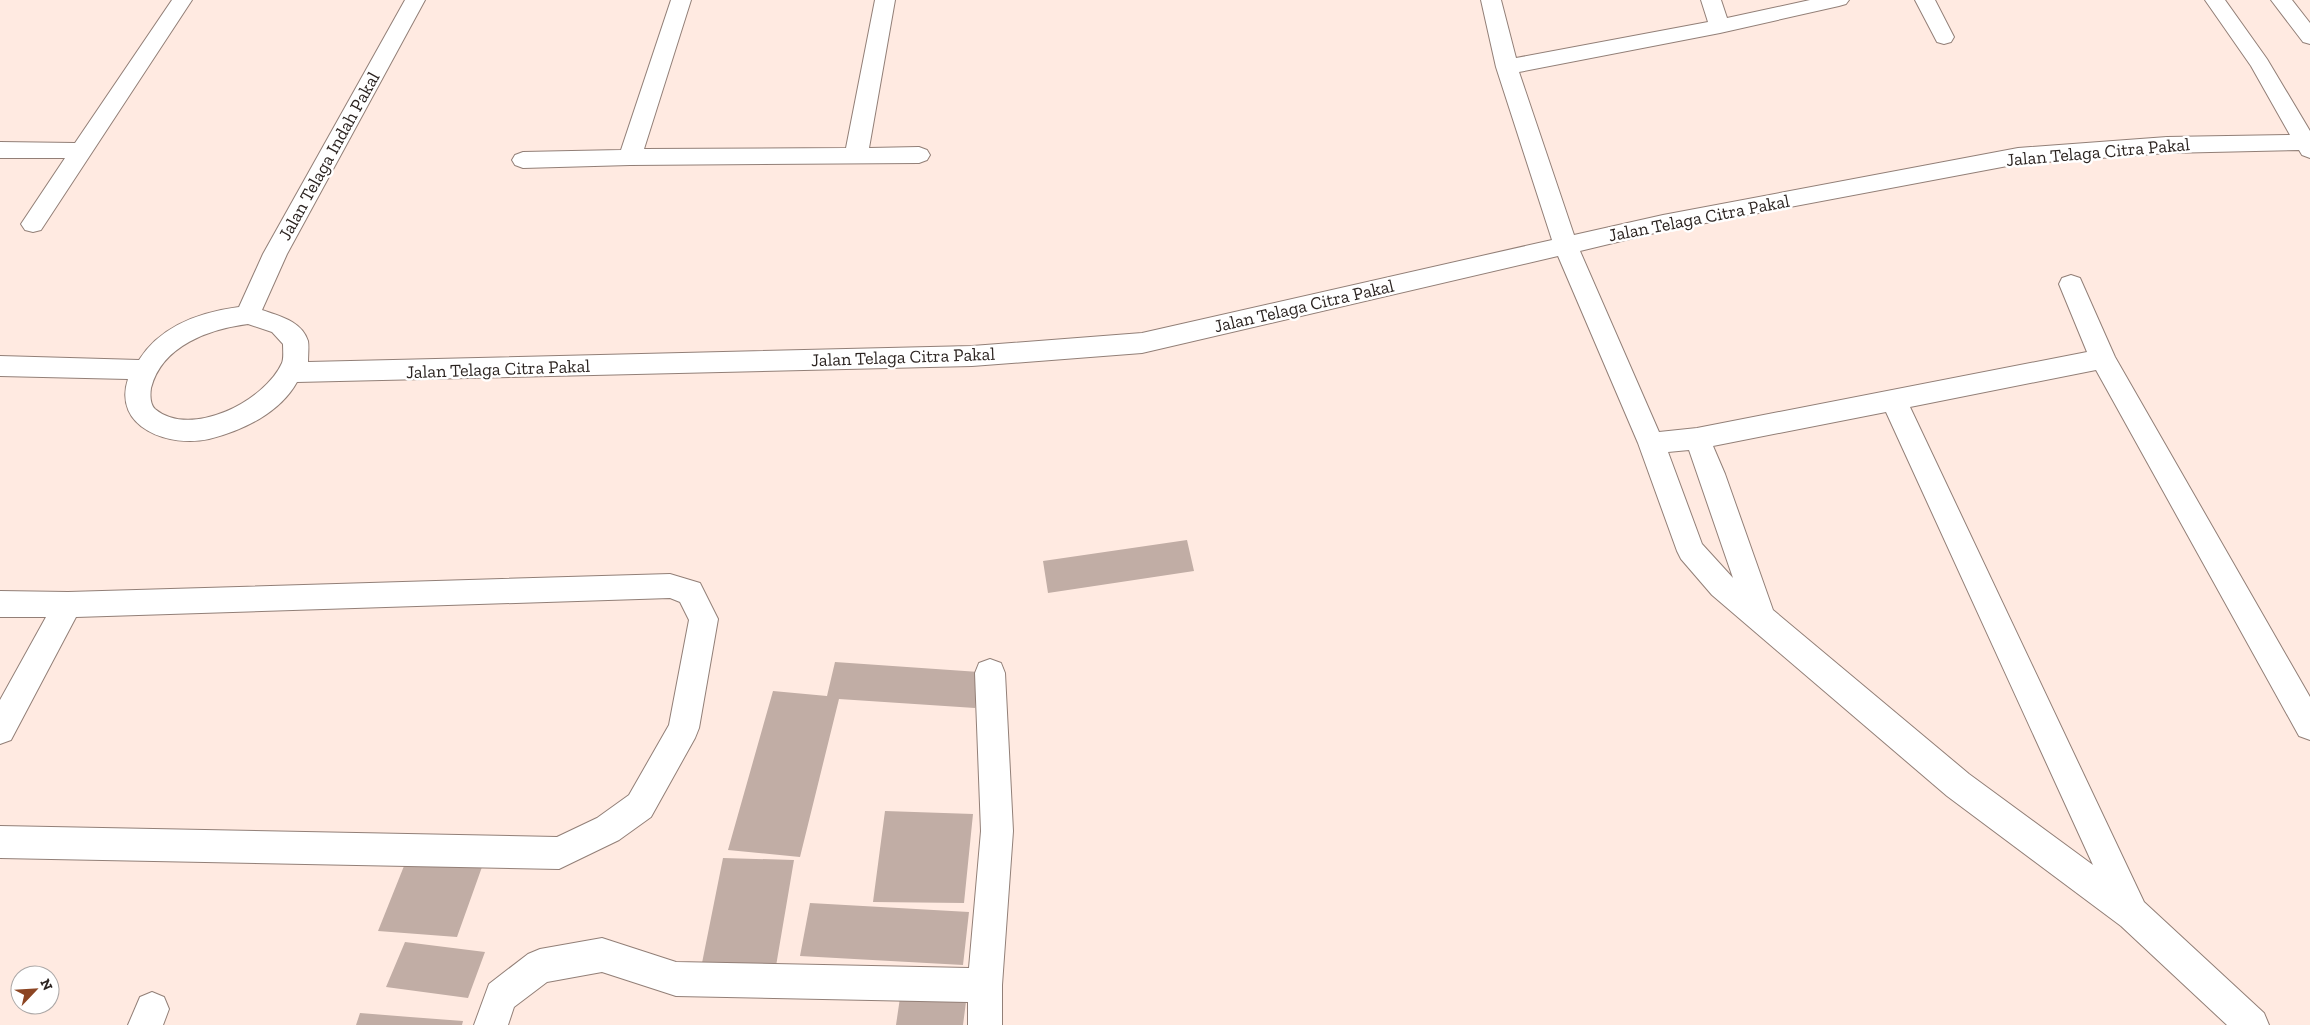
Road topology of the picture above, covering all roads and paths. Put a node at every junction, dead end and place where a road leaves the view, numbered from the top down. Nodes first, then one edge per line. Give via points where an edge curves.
1 (182, 0) edge
2 (415, 0) edge
3 (682, 0) edge
4 (885, 0) edge
5 (1491, 0) edge
6 (1711, 0) edge
7 (1839, 0) edge
8 (1925, 0) edge
9 (2215, 0) edge
10 (2282, 0) edge
11 (1720, 26) junction
12 (1944, 36) dead end
13 (2310, 37) edge
14 (1507, 66) junction
15 (2308, 144) edge
16 (0, 150) edge
17 (82, 151) junction
18 (856, 155) junction
19 (919, 155) dead end
20 (630, 157) junction
21 (523, 160) dead end
22 (33, 224) dead end
23 (1566, 246) junction
24 (2071, 284) dead end
25 (248, 315) junction
26 (2103, 359) junction
27 (0, 366) edge
28 (144, 370) junction
29 (291, 372) junction
30 (1894, 401) junction
31 (1697, 440) junction
32 (1651, 443) junction
33 (0, 604) edge
34 (68, 604) junction
35 (1761, 618) junction
36 (990, 674) dead end
37 (2310, 726) edge
38 (0, 730) edge
39 (0, 842) edge
40 (2133, 914) junction
41 (985, 985) junction
42 (491, 1025) edge
43 (985, 1025) edge
44 (2252, 1025) edge

1 - 17 street
2 - 25 street, Jalan Telaga Indah Pakal via 275,254
3 - 20 street
4 - 18 street
5 - 14 street
6 - 11 street
7 - 11 street
8 - 12 street
9 - 15 street via 2260,64
10 - 13 street
11 - 14 street
14 - 23 street
15 - 23 street, Jalan Telaga Citra Pakal via 2167,145 2018,156 1663,223
16 - 17 street
17 - 22 street
18 - 19 street
18 - 20 street
20 - 21 street
23 - 29 street, Jalan Telaga Citra Pakal via 1142,344 972,356
23 - 32 street
24 - 26 street
25 - 28 street via 200,325 177,337 158,352
25 - 29 street via 269,318 285,326 294,338 297,354
26 - 30 street
26 - 37 street
27 - 28 street
28 - 29 street via 137,388 138,405 147,419 163,428 186,431 210,429 236,421 279,391
30 - 31 street
30 - 40 street
31 - 32 street
31 - 35 street via 1712,474
32 - 35 street via 1691,551 1722,586
33 - 34 street
34 - 38 street
34 - 39 street via 670,586 690,592 704,619 684,728 640,806 608,829 559,853
35 - 40 street via 1958,785
36 - 41 street via 997,831
40 - 44 street
41 - 42 street via 676,979 602,954 540,966 501,996
41 - 43 street

